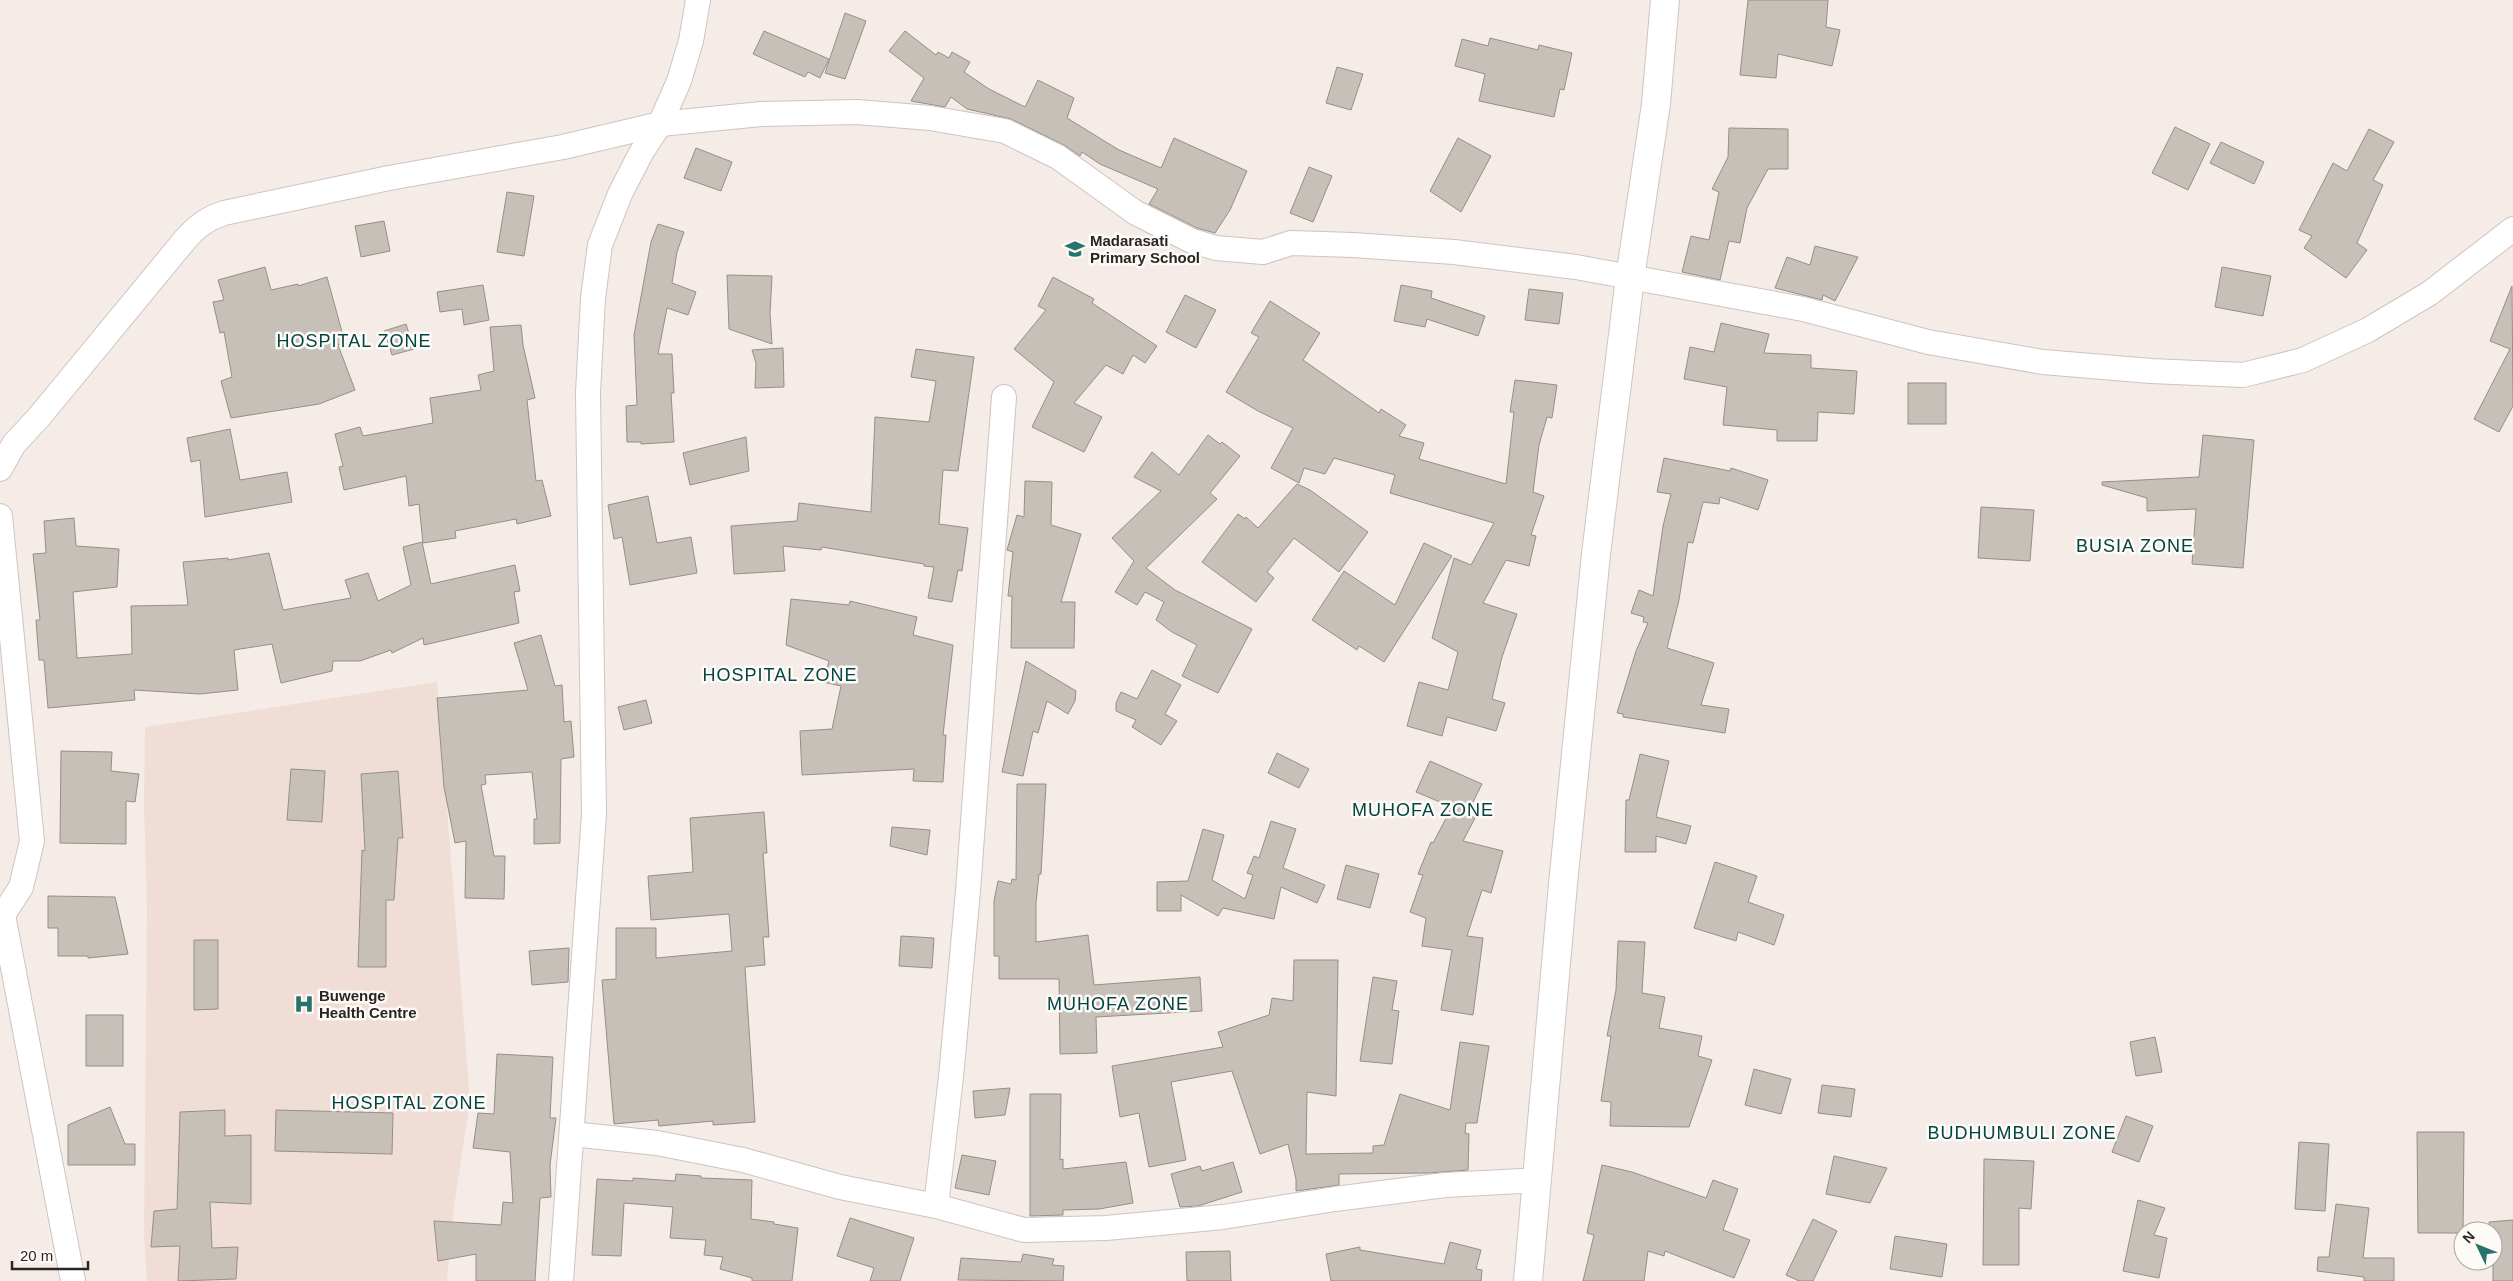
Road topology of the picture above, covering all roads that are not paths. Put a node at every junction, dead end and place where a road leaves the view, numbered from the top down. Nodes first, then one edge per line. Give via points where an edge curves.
1 (698, 0) edge
2 (1665, 0) edge
3 (660, 124) junction
4 (2513, 229) edge
5 (1630, 278) junction
6 (1004, 397) dead end
7 (0, 469) edge
8 (0, 516) edge
9 (1, 916) edge
10 (572, 1134) junction
11 (1538, 1180) junction
12 (936, 1206) junction
13 (73, 1281) edge
14 (561, 1281) edge
15 (1528, 1281) edge

1 - 3 street via 687,57
2 - 5 main road via 1656,104
3 - 5 street via 771,114 856,112 930,118 1005,131 1058,157 1136,213 1192,241 1216,248 1262,252 1290,243 1435,251
3 - 7 street via 563,147 390,178 208,218 184,241 14,444
3 - 10 street via 620,194 600,245 593,298 588,393 594,814
4 - 5 street via 2430,292 2368,330 2303,360 2242,375 2043,362 1928,342 1804,309
5 - 11 main road via 1596,554
6 - 12 street via 968,891
8 - 9 street via 32,841 21,887
9 - 13 street
10 - 12 street via 657,1143 743,1160 840,1187
10 - 14 street
11 - 12 street via 1445,1185 1223,1217 1065,1231 1024,1230
11 - 15 main road

